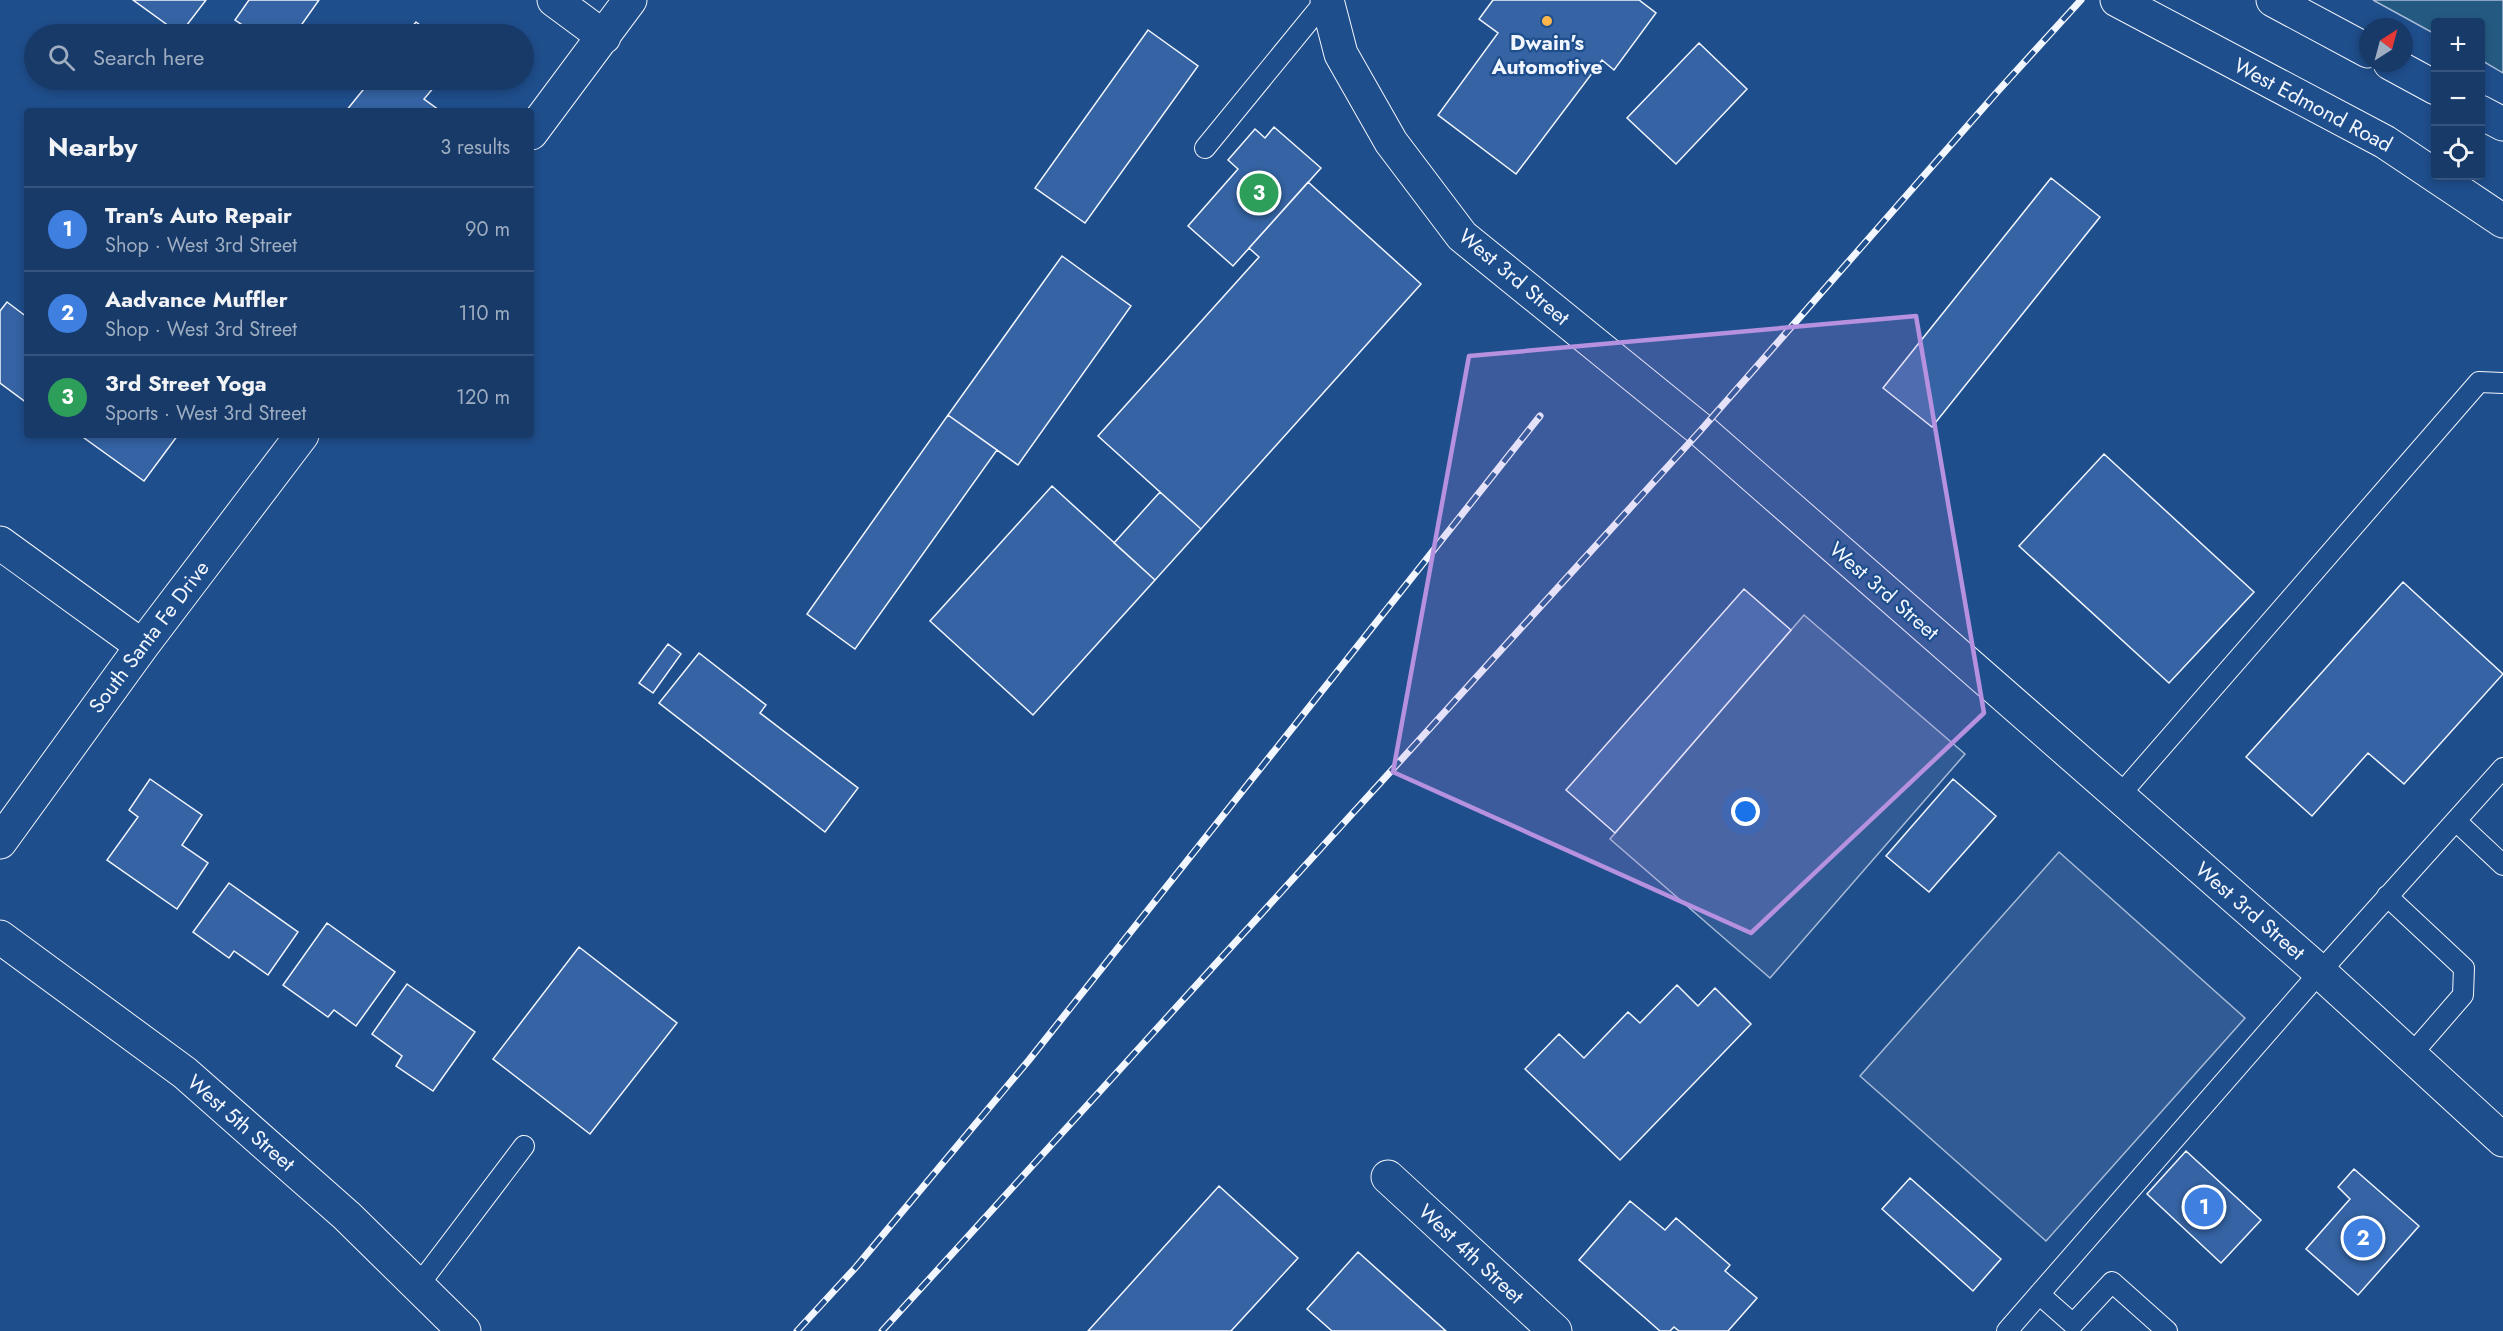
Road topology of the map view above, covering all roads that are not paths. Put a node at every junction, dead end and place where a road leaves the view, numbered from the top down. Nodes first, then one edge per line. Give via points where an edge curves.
1 (554, 0) edge
2 (630, 0) edge
3 (1327, 0) edge
4 (2117, 0) edge
5 (2274, 0) edge
6 (604, 37) junction
7 (2359, 46) edge
8 (2407, 72) edge
9 (2431, 85) edge
10 (2485, 114) edge
11 (2503, 124) edge
12 (534, 129) edge
13 (1205, 148) dead end
14 (2503, 221) edge
15 (2503, 382) edge
16 (300, 438) edge
17 (0, 543) edge
18 (142, 646) junction
19 (2503, 768) edge
20 (2119, 796) junction
21 (2456, 821) junction
22 (0, 842) edge
23 (2503, 865) edge
24 (2387, 896) junction
25 (0, 937) edge
26 (2320, 972) junction
27 (2411, 1055) junction
28 (2503, 1140) edge
29 (524, 1146) dead end
30 (1388, 1177) dead end
31 (418, 1286) junction
32 (2039, 1294) junction
33 (2070, 1327) edge
34 (464, 1331) edge
35 (1555, 1331) edge
36 (2007, 1331) edge
37 (2166, 1331) edge

1 - 6 street
2 - 6 street
3 - 13 lane
3 - 20 street, West 3rd Street via 1341,54 1391,142 1462,236 1701,430
4 - 14 street, West Edmond Road via 2385,142
5 - 7 street
6 - 12 street
8 - 9 street
10 - 11 street
15 - 20 lane via 2479,382
16 - 18 street, South Santa Fe Drive
17 - 18 street
18 - 22 street, South Santa Fe Drive
19 - 21 lane
20 - 26 street, West 3rd Street
21 - 23 lane
21 - 24 lane
24 - 26 lane
24 - 27 lane via 2464,968 2463,996
25 - 31 street, West 5th Street via 185,1073 347,1216
26 - 27 street, West 3rd Street
26 - 32 lane
27 - 28 street, West 3rd Street
29 - 31 lane
30 - 35 street, West 4th Street
31 - 34 street, West 5th Street
32 - 33 lane
32 - 36 lane
33 - 37 lane via 2112,1282

